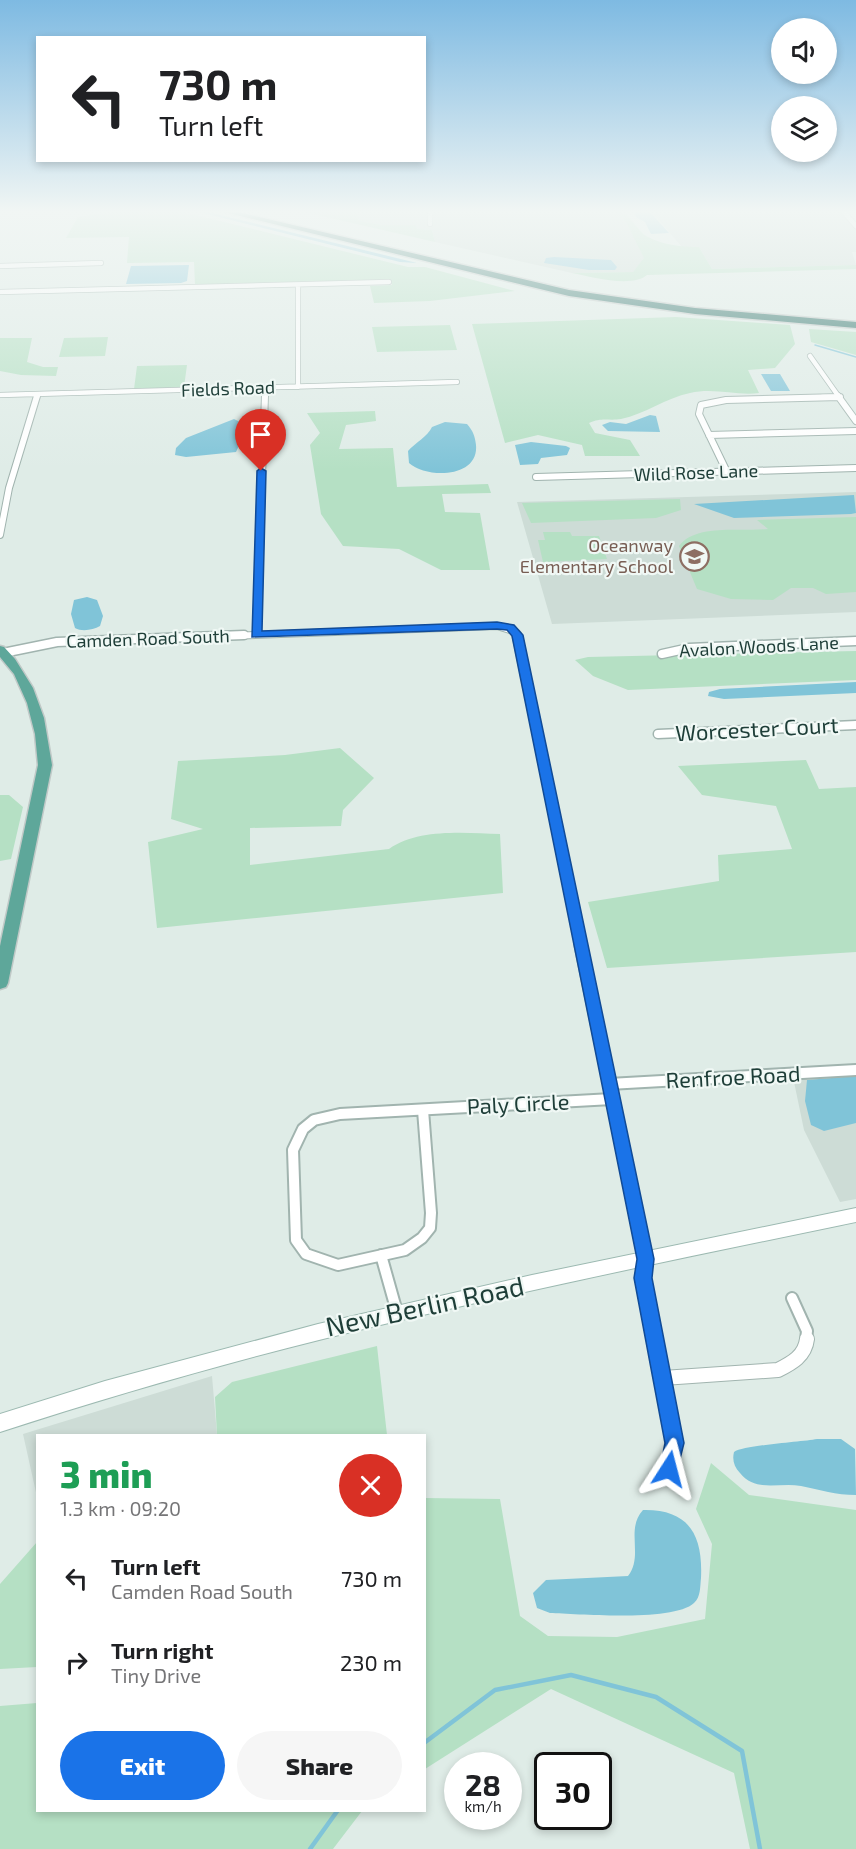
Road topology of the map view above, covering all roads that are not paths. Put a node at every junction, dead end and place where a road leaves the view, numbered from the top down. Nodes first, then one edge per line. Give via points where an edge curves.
1 (298, 297) edge
2 (599, 297) edge
3 (674, 297) edge
4 (848, 313) edge
5 (856, 325) edge
6 (810, 356) dead end
7 (457, 382) dead end
8 (298, 387) junction
9 (265, 388) junction
10 (38, 394) junction
11 (0, 395) edge
12 (840, 397) junction
13 (856, 421) edge
14 (856, 431) edge
15 (709, 435) junction
16 (856, 468) edge
17 (727, 472) junction
18 (536, 477) dead end
19 (0, 536) edge
20 (256, 635) junction
21 (856, 641) edge
22 (2, 651) edge
23 (662, 654) dead end
24 (856, 725) edge
25 (658, 734) dead end
26 (0, 983) edge
27 (856, 1070) edge
28 (609, 1084) junction
29 (612, 1099) junction
30 (423, 1110) junction
31 (856, 1215) edge
32 (381, 1255) junction
33 (645, 1259) junction
34 (792, 1298) dead end
35 (397, 1312) junction
36 (663, 1377) junction
37 (0, 1423) edge
38 (669, 1469) dead end

1 - 8 street
2 - 5 highway via 695,311
3 - 4 highway
6 - 12 street
7 - 8 street, Fields Road
8 - 9 street, Fields Road
9 - 10 street, Fields Road
9 - 20 street
10 - 11 street, Fields Road
10 - 19 street via 9,488
12 - 13 street
12 - 15 street via 709,401 698,410
14 - 15 street
15 - 17 street
16 - 17 street, Wild Rose Lane
17 - 18 street, Wild Rose Lane
20 - 22 street, Camden Road South via 57,642
20 - 28 street, Camden Road South via 497,626 510,628 518,635
21 - 23 street, Avalon Woods Lane via 689,648
22 - 26 main road via 33,702 43,738 45,765
24 - 25 street, Worcester Court
27 - 28 street, Renfroe Road
28 - 29 street
29 - 30 street, Paly Circle
29 - 33 street
30 - 32 street, Paly Circle via 430,1228 405,1250
30 - 32 street, Paly Circle via 340,1114 314,1120 303,1129 293,1150 296,1240 306,1254 338,1264
31 - 33 street, New Berlin Road
32 - 35 street
33 - 35 street, New Berlin Road
33 - 36 street via 643,1278
34 - 36 street via 807,1331 806,1347 795,1362 778,1370
35 - 37 street, New Berlin Road via 234,1352
36 - 38 street via 675,1443

